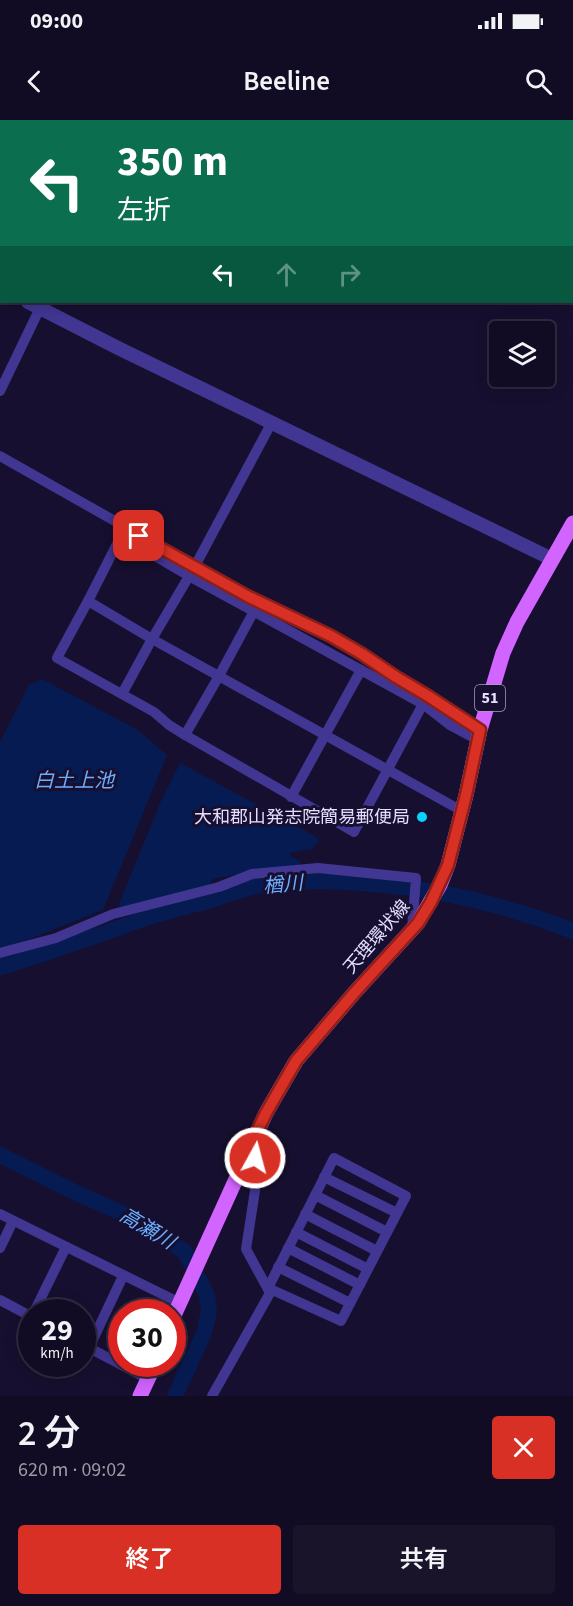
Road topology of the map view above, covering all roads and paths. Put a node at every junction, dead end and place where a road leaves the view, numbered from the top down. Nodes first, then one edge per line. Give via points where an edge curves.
1 (34, 305) edge
2 (0, 391) edge
3 (272, 422) junction
4 (0, 456) edge
5 (573, 523) edge
6 (552, 559) junction
7 (192, 571) junction
8 (88, 601) junction
9 (254, 611) junction
10 (152, 639) junction
11 (361, 670) junction
12 (219, 676) junction
13 (122, 694) junction
14 (423, 704) junction
15 (185, 735) junction
16 (479, 735) junction
17 (326, 736) junction
18 (388, 769) junction
19 (291, 797) junction
20 (462, 811) junction
21 (412, 930) junction
22 (0, 953) edge
23 (251, 1144) junction
24 (324, 1177) junction
25 (315, 1195) junction
26 (397, 1213) junction
27 (0, 1214) edge
28 (305, 1215) junction
29 (14, 1221) junction
30 (296, 1232) junction
31 (387, 1232) junction
32 (66, 1247) junction
33 (0, 1248) edge
34 (288, 1248) junction
35 (377, 1251) junction
36 (278, 1267) junction
37 (368, 1269) junction
38 (123, 1276) junction
39 (360, 1285) junction
40 (268, 1288) junction
41 (40, 1299) edge
42 (172, 1299) edge
43 (182, 1299) edge
44 (0, 1300) edge
45 (350, 1303) junction
46 (18, 1310) edge
47 (96, 1327) edge
48 (96, 1351) edge
49 (148, 1379) joint
50 (140, 1396) edge
51 (212, 1396) edge

1 - 2 street
1 - 3 street
3 - 6 street
3 - 7 street
4 - 7 street
5 - 6 main road, 天理環状線 / 51
6 - 16 main road, 天理環状線 / 51 via 503,653
7 - 8 street via 121,536
7 - 9 street
7 - 10 street
7 - 16 street via 331,636 428,696
8 - 10 street
8 - 13 street via 57,658
9 - 11 street
9 - 12 street
10 - 12 street
10 - 13 street
11 - 14 street
11 - 17 street
12 - 15 street
12 - 17 street
13 - 15 street
14 - 16 street via 450,725
14 - 18 street
15 - 19 street
16 - 20 main road, 天理環状線 / 51
17 - 18 street
17 - 19 street
18 - 19 street via 354,832
18 - 20 street
20 - 21 main road, 天理環状線 / 51 via 440,885
21 - 22 street via 416,878 318,868 252,874 219,887 113,914 56,938
21 - 23 main road, 天理環状線 / 51 via 296,1061
23 - 40 street via 258,1171 246,1249
23 - 43 main road, 天理環状線 / 51
24 - 25 street
24 - 26 street
24 - 26 street via 334,1158 406,1196
25 - 28 street
25 - 31 street
26 - 31 street
27 - 29 street
28 - 30 street
28 - 35 street
29 - 32 street
29 - 33 street
30 - 34 street
30 - 37 street
31 - 35 street
32 - 38 street
32 - 41 street
34 - 36 street
34 - 39 street
35 - 37 street
36 - 40 street
36 - 45 street
37 - 39 street
38 - 42 street
38 - 47 street
39 - 45 street
40 - 45 street via 341,1321
40 - 51 street via 270,1293
44 - 46 street
48 - 49 street
49 - 50 main road

